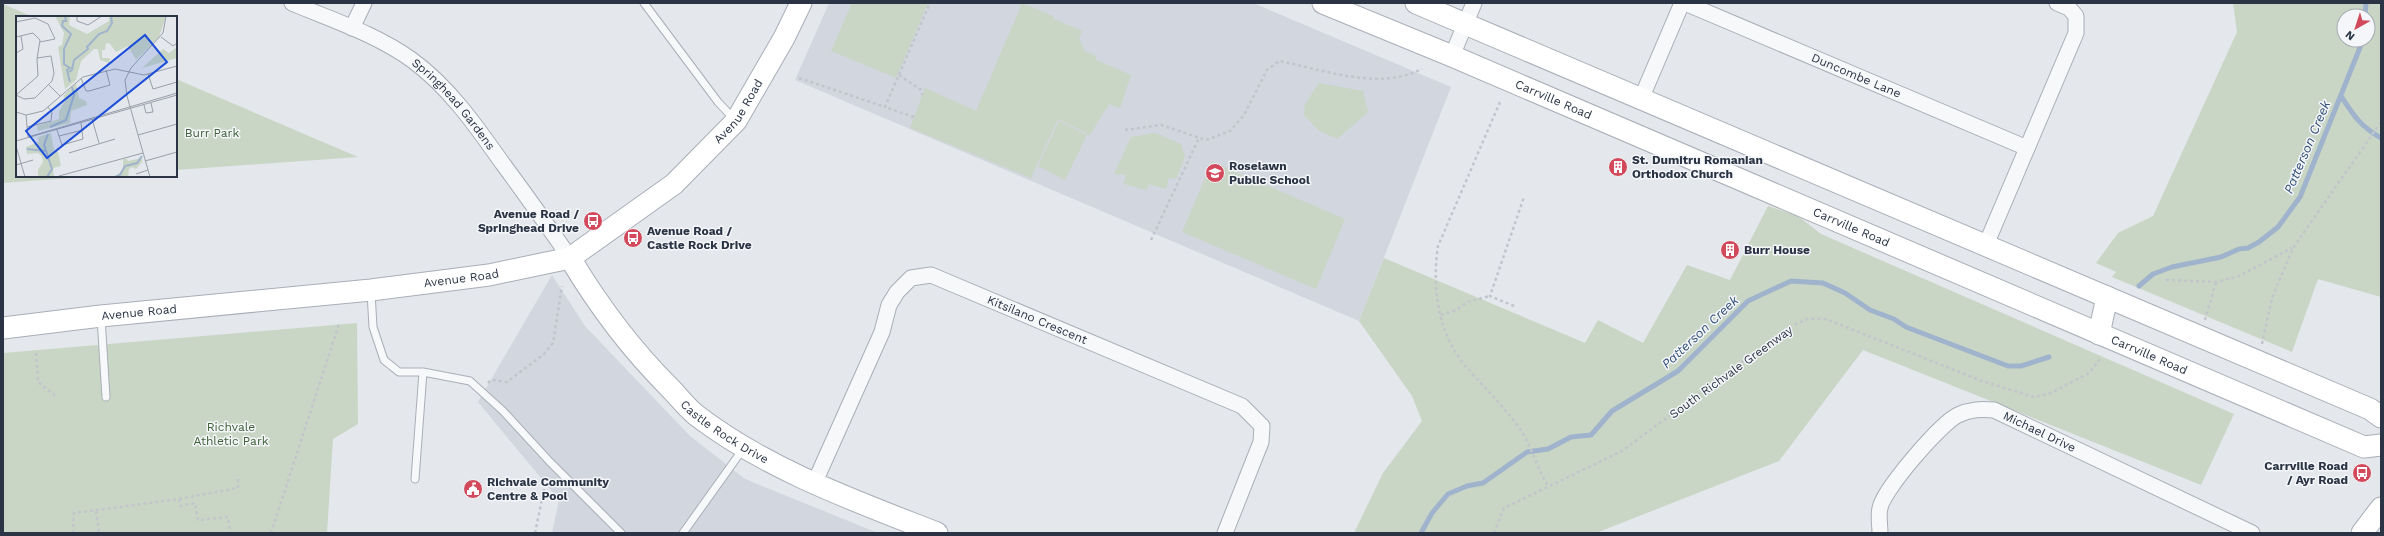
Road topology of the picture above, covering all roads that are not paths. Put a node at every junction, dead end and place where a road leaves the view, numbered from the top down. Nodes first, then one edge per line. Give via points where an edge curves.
1 (292, 3) edge
2 (364, 3) edge
3 (644, 3) edge
4 (801, 3) edge
5 (1323, 3) edge
6 (1416, 3) edge
7 (1474, 3) edge
8 (1682, 3) edge
9 (1685, 3) edge
10 (2057, 3) edge
11 (1465, 24) junction
12 (352, 28) junction
13 (1452, 56) junction
14 (1641, 99) junction
15 (736, 121) junction
16 (1724, 135) junction
17 (2027, 148) junction
18 (1711, 167) junction
19 (1985, 247) junction
20 (570, 258) junction
21 (371, 290) junction
22 (2107, 298) junction
23 (101, 316) junction
24 (3, 328) edge
25 (2099, 334) junction
26 (423, 372) junction
27 (106, 397) dead end
28 (2381, 417) edge
29 (2381, 445) edge
30 (744, 446) junction
31 (414, 479) dead end
32 (814, 484) junction
33 (2381, 508) edge
34 (621, 533) edge
35 (683, 533) edge
36 (936, 533) edge
37 (1225, 533) edge
38 (1880, 533) edge
39 (2252, 533) edge
40 (2362, 533) edge

1 - 12 street, Springhead Gardens
2 - 12 street
3 - 15 lane via 718,102
4 - 15 main road, Avenue Road
5 - 13 main road, Carrville Road
6 - 11 main road
7 - 11 street
8 - 14 street
9 - 17 street, Duncombe Lane
10 - 17 street via 2070,8 2076,16 2076,33
11 - 13 street
11 - 14 main road
12 - 20 street, Springhead Gardens via 382,41 411,60 455,99
13 - 18 main road, Carrville Road
14 - 16 main road
15 - 20 main road, Avenue Road via 674,184
16 - 18 main road
16 - 19 main road
17 - 19 street
18 - 25 main road, Carrville Road
19 - 22 main road
20 - 21 main road, Avenue Road via 489,275
20 - 30 main road, Castle Rock Drive via 613,325 657,375 696,414
21 - 23 main road, Avenue Road
21 - 26 lane via 373,326 384,360 399,372
22 - 25 main road
22 - 28 main road via 2370,409
23 - 24 main road, Avenue Road
23 - 27 lane
25 - 29 main road, Carrville Road via 2364,447
26 - 31 lane
26 - 34 lane via 470,381 503,410 550,462
30 - 32 main road, Castle Rock Drive
30 - 35 lane
32 - 36 main road, Castle Rock Drive
32 - 37 street, Kitsilano Crescent via 882,332 889,305 896,292 911,278 931,275 1242,406 1262,426 1261,442
33 - 40 main road
38 - 39 street, Michael Drive via 1880,508 1902,474 1942,426 1957,416 1976,409 1994,410

